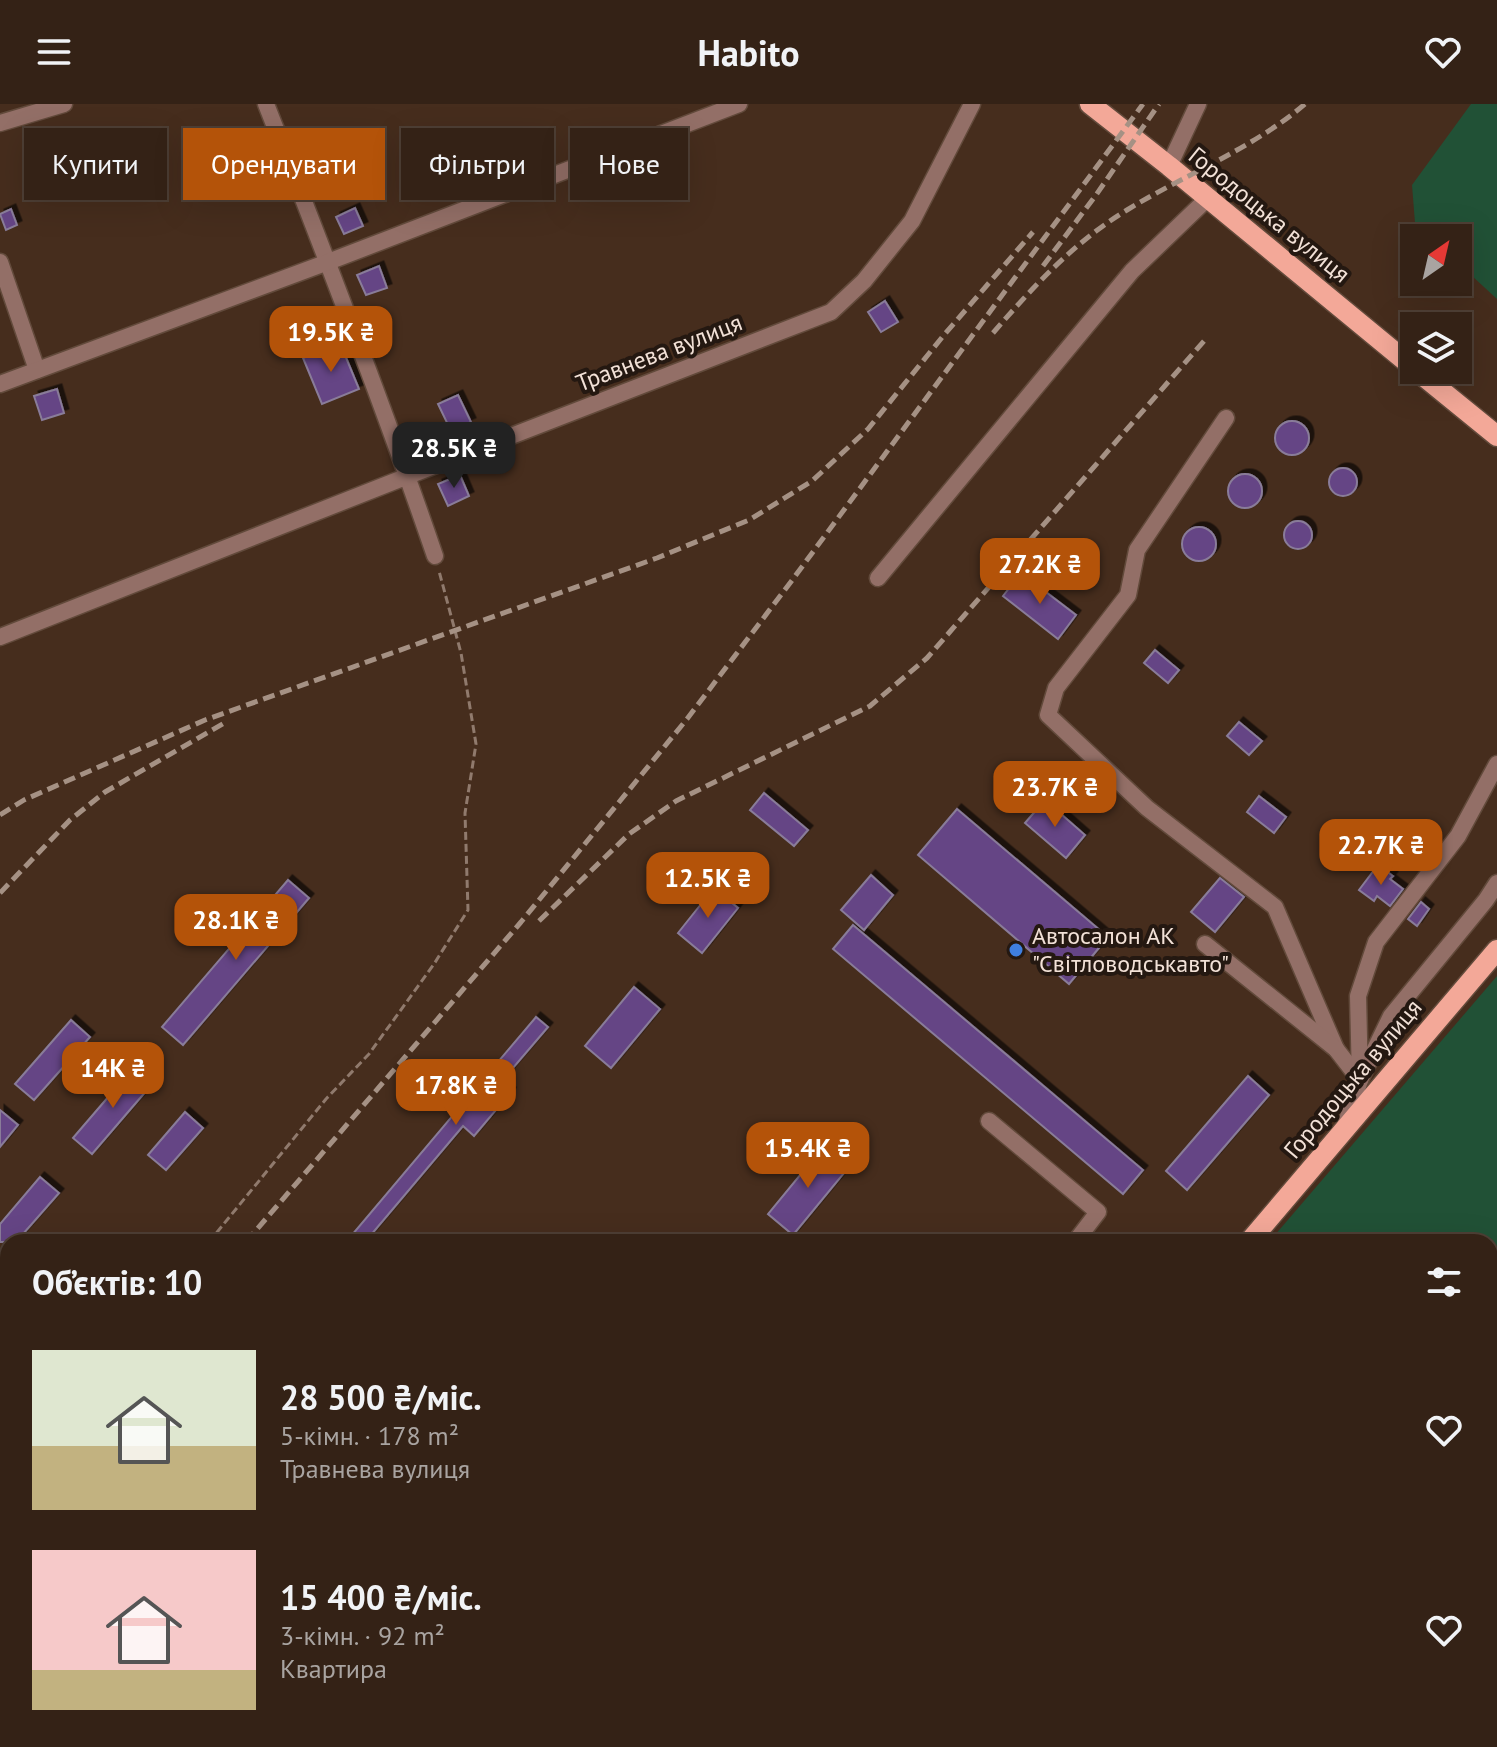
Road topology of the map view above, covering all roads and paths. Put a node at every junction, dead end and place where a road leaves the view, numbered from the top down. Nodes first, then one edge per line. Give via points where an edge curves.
1 (64, 104) edge
2 (266, 104) edge
3 (739, 104) edge
4 (972, 104) edge
5 (1090, 104) edge
6 (1198, 104) edge
7 (0, 123) edge
8 (1169, 166) junction
9 (1208, 198) junction
10 (0, 262) edge
11 (328, 262) junction
12 (1400, 357) edge
13 (37, 370) junction
14 (0, 384) edge
15 (1433, 384) edge
16 (1226, 418) dead end
17 (1497, 436) edge
18 (408, 476) junction
19 (435, 556) joint
20 (878, 578) dead end
21 (0, 637) edge
22 (1497, 764) edge
23 (1497, 883) edge
24 (1205, 944) dead end
25 (1497, 950) edge
26 (1336, 1049) junction
27 (1360, 1080) junction
28 (989, 1121) dead end
29 (1343, 1132) junction
30 (216, 1234) edge
31 (1081, 1234) edge
32 (1256, 1234) edge

1 - 7 street
2 - 11 street
3 - 11 street
4 - 18 street, Травнева вулиця via 912,221 864,281 831,312
5 - 8 main road, Городоцька вулиця
6 - 8 street
8 - 9 main road, Городоцька вулиця
9 - 12 main road, Городоцька вулиця
9 - 20 street via 1132,271
10 - 13 street
11 - 13 street
11 - 18 street
13 - 14 street
15 - 17 main road, Городоцька вулиця
16 - 26 street via 1137,550 1128,595 1056,688 1048,715 1147,808 1275,907
18 - 19 street
18 - 21 street, Травнева вулиця
19 - 30 path via 461,653 476,744 465,813 468,910 369,1054
22 - 27 street via 1458,836 1376,942 1358,996
23 - 27 street via 1391,1016
24 - 26 street
25 - 29 main road, Городоцька вулиця
26 - 27 street
27 - 29 street
28 - 31 street via 1098,1212
29 - 32 main road, Городоцька вулиця

